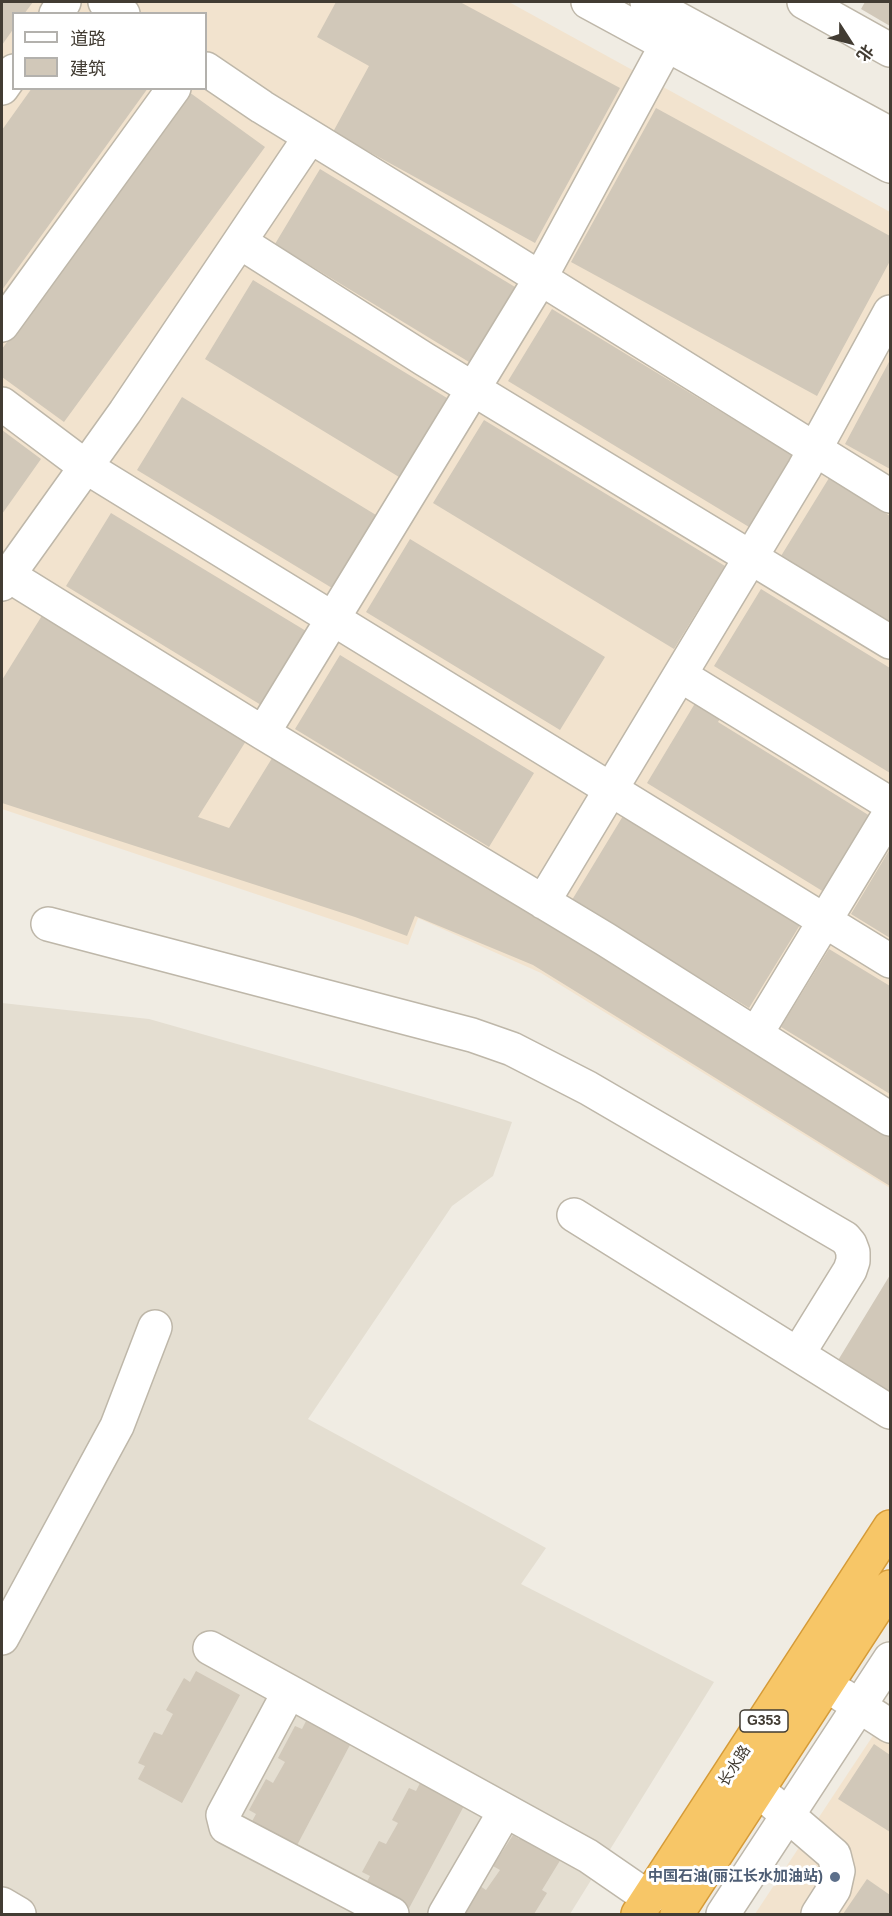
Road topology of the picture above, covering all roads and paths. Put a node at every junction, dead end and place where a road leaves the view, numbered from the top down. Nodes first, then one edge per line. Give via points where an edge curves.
1 (105, 2) edge
2 (588, 2) edge
3 (647, 2) edge
4 (804, 2) edge
5 (120, 12) edge
6 (667, 44) junction
7 (891, 50) edge
8 (207, 70) edge
9 (12, 74) edge
10 (2, 88) edge
11 (173, 90) edge
12 (891, 134) edge
13 (310, 137) junction
14 (891, 166) edge
15 (240, 242) junction
16 (540, 278) junction
17 (891, 312) edge
18 (2, 325) edge
19 (474, 389) junction
20 (2, 404) edge
21 (815, 449) junction
22 (86, 467) junction
23 (891, 496) edge
24 (751, 557) junction
25 (5, 579) edge
26 (333, 619) junction
27 (891, 642) edge
28 (680, 675) junction
29 (263, 733) junction
30 (611, 789) junction
31 (891, 804) edge
32 (891, 813) edge
33 (543, 902) junction
34 (825, 921) junction
35 (48, 924) dead end
36 (891, 961) edge
37 (756, 1034) junction
38 (891, 1119) edge
39 (574, 1215) dead end
40 (155, 1328) dead end
41 (798, 1354) junction
42 (891, 1412) edge
43 (891, 1527) edge
44 (891, 1587) edge
45 (2, 1638) edge
46 (210, 1648) dead end
47 (891, 1659) edge
48 (827, 1685) junction
49 (290, 1692) junction
50 (860, 1706) junction
51 (891, 1726) edge
52 (758, 1790) junction
53 (506, 1811) junction
54 (788, 1816) junction
55 (2, 1904) edge
56 (644, 1906) edge
57 (19, 1914) edge
58 (392, 1914) edge
59 (445, 1914) edge
60 (677, 1914) edge
61 (723, 1914) edge
62 (818, 1914) edge

1 - 5 street
2 - 6 street
3 - 12 street
4 - 7 street
6 - 14 street
6 - 16 street
8 - 13 street
9 - 10 street
11 - 18 street
13 - 15 street
13 - 16 street
15 - 19 street
15 - 22 street
16 - 19 street
16 - 21 street
17 - 21 street
19 - 24 street
19 - 26 street
20 - 22 street
21 - 23 street
21 - 24 street
22 - 25 street
22 - 26 street
24 - 27 street
24 - 28 street
25 - 29 street
26 - 29 street
26 - 30 street
28 - 30 street
28 - 31 street
29 - 33 street
30 - 33 street
30 - 34 street
32 - 34 street
33 - 37 street
34 - 36 street
34 - 37 street
35 - 41 street via 472,1035 512,1049 588,1088 850,1244 850,1270
37 - 38 street
39 - 41 street
40 - 45 street via 117,1426
41 - 42 street
43 - 56 highway, 长水路 / G353
44 - 48 highway, G353
46 - 49 street
47 - 50 street
48 - 50 street
48 - 52 highway, G353
49 - 53 street
49 - 58 street via 223,1815 226,1827
50 - 51 street
50 - 54 street
52 - 54 street
52 - 60 highway, G353
53 - 56 street via 588,1856
53 - 59 street
54 - 61 street
54 - 62 street via 834,1855 838,1871 834,1889
55 - 57 street

